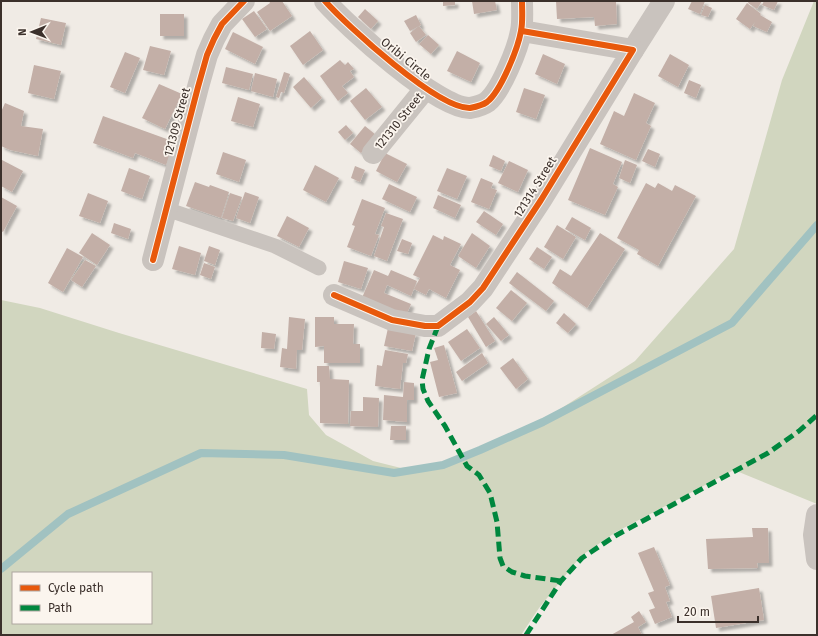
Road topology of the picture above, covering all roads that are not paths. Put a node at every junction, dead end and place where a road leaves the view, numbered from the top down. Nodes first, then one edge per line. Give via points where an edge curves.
1 (244, 1) edge
2 (325, 1) edge
3 (522, 1) edge
4 (664, 1) edge
5 (522, 31) junction
6 (633, 50) junction
7 (425, 89) junction
8 (373, 153) dead end
9 (166, 208) junction
10 (152, 260) dead end
11 (319, 268) dead end
12 (334, 295) dead end
13 (817, 515) edge
14 (817, 559) edge

1 - 9 street, 121309 Street via 222,24 207,56
2 - 7 street, Oribi Circle via 348,24
3 - 5 street
4 - 6 street, 121314 Street
5 - 6 street
5 - 7 street, Oribi Circle via 509,68 487,102 467,107
6 - 12 street, 121314 Street via 541,200 483,288 470,302 438,326 424,326 392,320
7 - 8 street, 121310 Street
9 - 10 street, 121309 Street
9 - 11 lane via 275,246
13 - 14 street via 814,535

